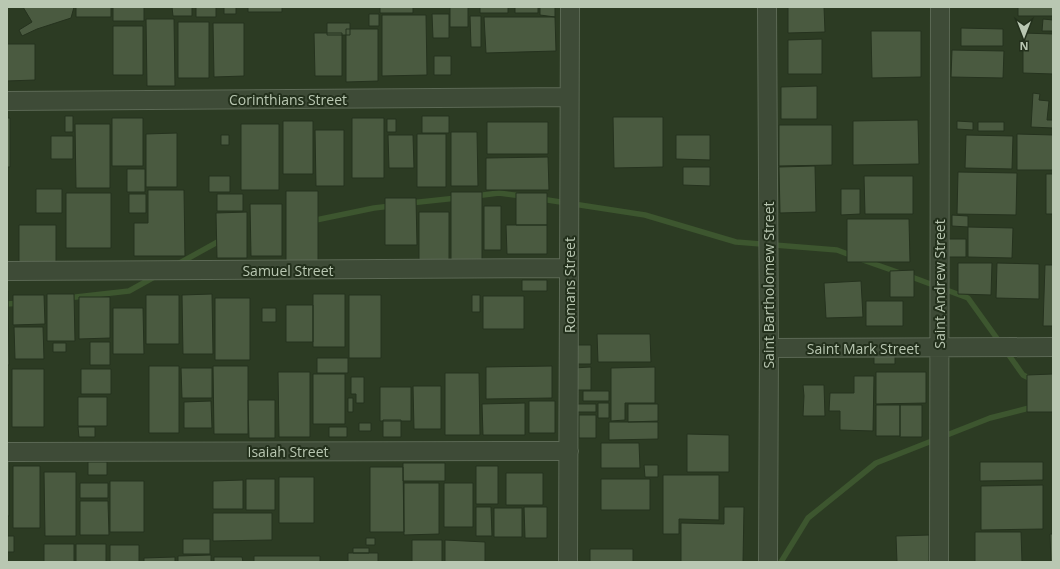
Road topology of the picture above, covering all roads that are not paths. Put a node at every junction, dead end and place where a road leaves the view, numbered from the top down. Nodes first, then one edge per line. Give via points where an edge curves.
1 (570, 7) edge
2 (767, 7) edge
3 (940, 7) edge
4 (569, 97) junction
5 (7, 101) edge
6 (569, 268) junction
7 (7, 271) edge
8 (1053, 347) edge
9 (769, 348) junction
10 (939, 348) junction
11 (569, 451) junction
12 (7, 452) edge
13 (568, 562) edge
14 (768, 562) edge
15 (939, 562) edge

1 - 4 street, Romans Street
2 - 9 street, Saint Bartholomew Street
3 - 10 street, Saint Andrew Street
4 - 5 street, Corinthians Street
4 - 6 street, Romans Street
6 - 7 street, Samuel Street
6 - 11 street, Romans Street
8 - 10 street, Saint Mark Street
9 - 10 street, Saint Mark Street
9 - 14 street, Saint Bartholomew Street
10 - 15 street, Saint Andrew Street
11 - 12 street, Isaiah Street
11 - 13 street, Romans Street

